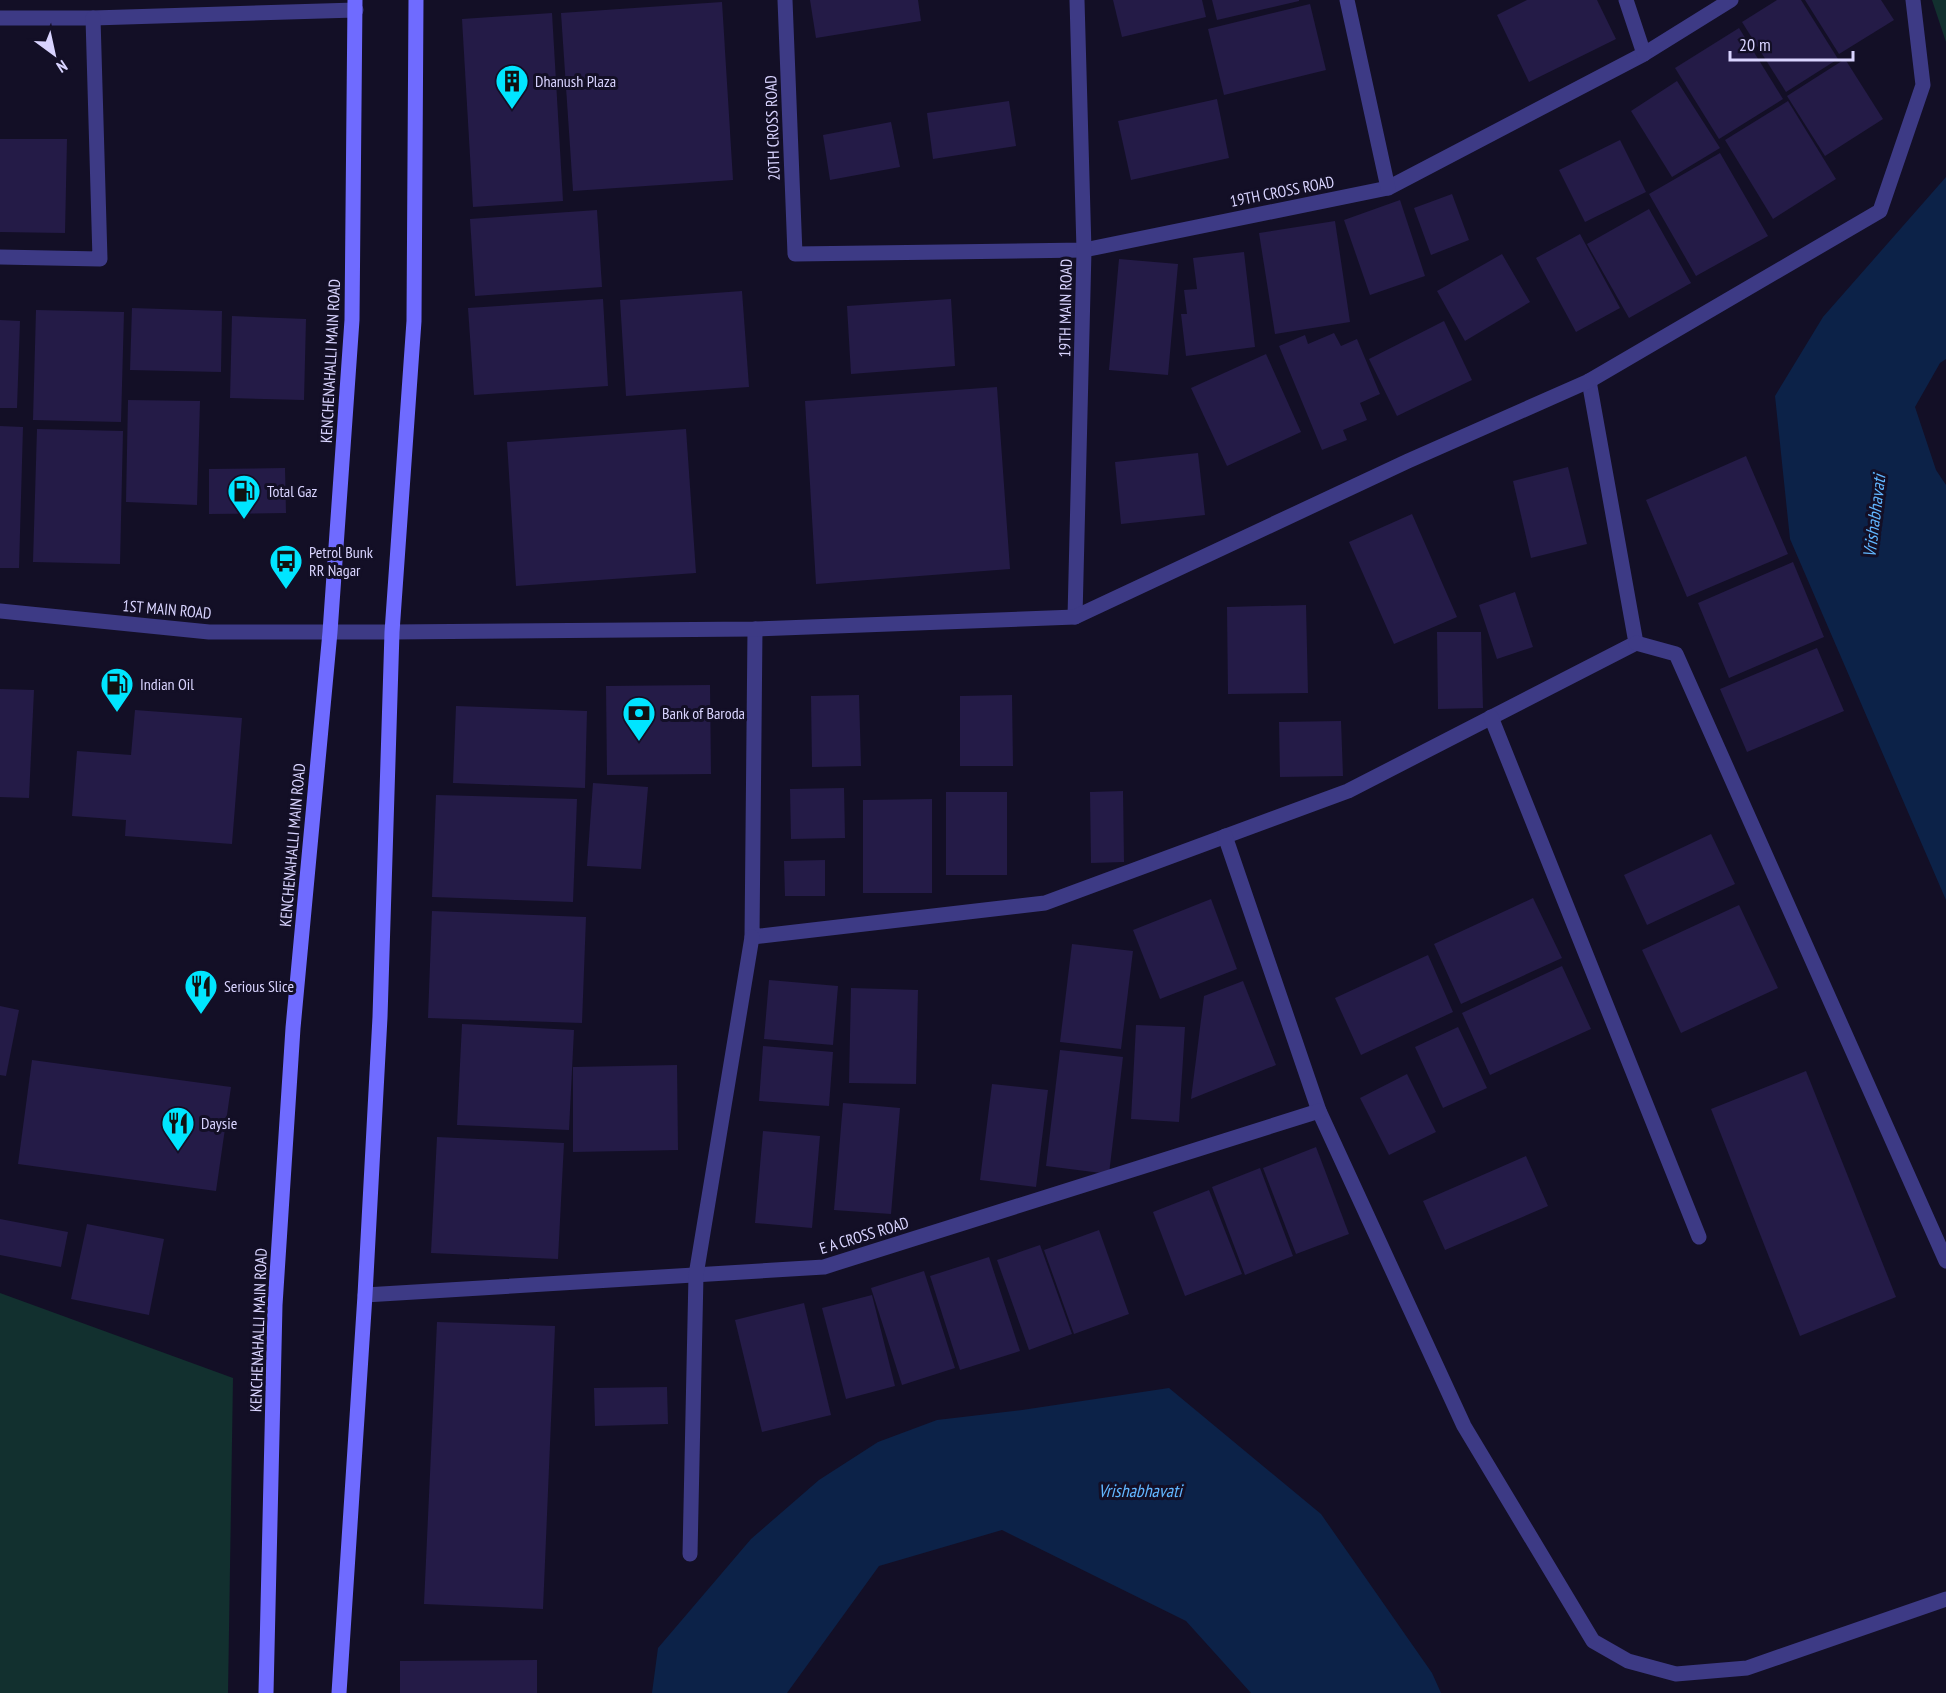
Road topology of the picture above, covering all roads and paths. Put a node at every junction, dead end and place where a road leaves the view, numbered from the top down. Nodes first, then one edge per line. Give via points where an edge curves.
1 (416, 0) edge
2 (785, 0) edge
3 (1077, 0) edge
4 (1347, 0) edge
5 (1626, 0) edge
6 (1731, 0) edge
7 (1912, 0) edge
8 (355, 5) edge
9 (0, 18) edge
10 (93, 18) junction
11 (1644, 54) junction
12 (1388, 188) junction
13 (1084, 250) junction
14 (795, 254) joint
15 (0, 257) edge
16 (1589, 381) junction
17 (0, 610) edge
18 (1075, 617) junction
19 (754, 629) junction
20 (330, 632) junction
21 (392, 632) junction
22 (1636, 643) junction
23 (1491, 717) junction
24 (1225, 836) junction
25 (752, 937) junction
26 (1319, 1111) junction
27 (1699, 1237) dead end
28 (1946, 1261) edge
29 (696, 1275) junction
30 (365, 1295) junction
31 (690, 1554) dead end
32 (1946, 1599) edge
33 (266, 1693) edge
34 (339, 1693) edge

1 - 21 main road via 414,321
2 - 14 street, 20TH CROSS ROAD
3 - 13 street, 19TH MAIN ROAD
4 - 12 street
5 - 11 street
6 - 11 street, 19TH CROSS ROAD
7 - 16 street via 1923,84 1880,211
8 - 10 street
8 - 20 main road, KENCHENAHALLI MAIN ROAD via 352,320
9 - 10 street
10 - 15 street via 100,259
11 - 12 street, 19TH CROSS ROAD
12 - 13 street, 19TH CROSS ROAD
13 - 14 street, 19TH CROSS ROAD
13 - 18 street, 19TH MAIN ROAD
16 - 18 street
16 - 22 street
17 - 20 street, 1ST MAIN ROAD via 209,632
18 - 19 street, 1ST MAIN ROAD
19 - 21 street, 1ST MAIN ROAD
19 - 25 street
20 - 21 street, 1ST MAIN ROAD
20 - 33 main road, KENCHENAHALLI MAIN ROAD via 293,1028 275,1305
21 - 30 main road via 380,1017
22 - 23 street
22 - 28 street via 1676,654
23 - 24 street via 1348,791
23 - 27 street
24 - 25 street via 1045,903
24 - 26 street
25 - 29 street
26 - 29 street, E A CROSS ROAD via 824,1267
26 - 32 street via 1464,1426 1593,1641 1628,1661 1676,1674 1747,1668
29 - 30 street, E A CROSS ROAD
29 - 31 street
30 - 34 main road

